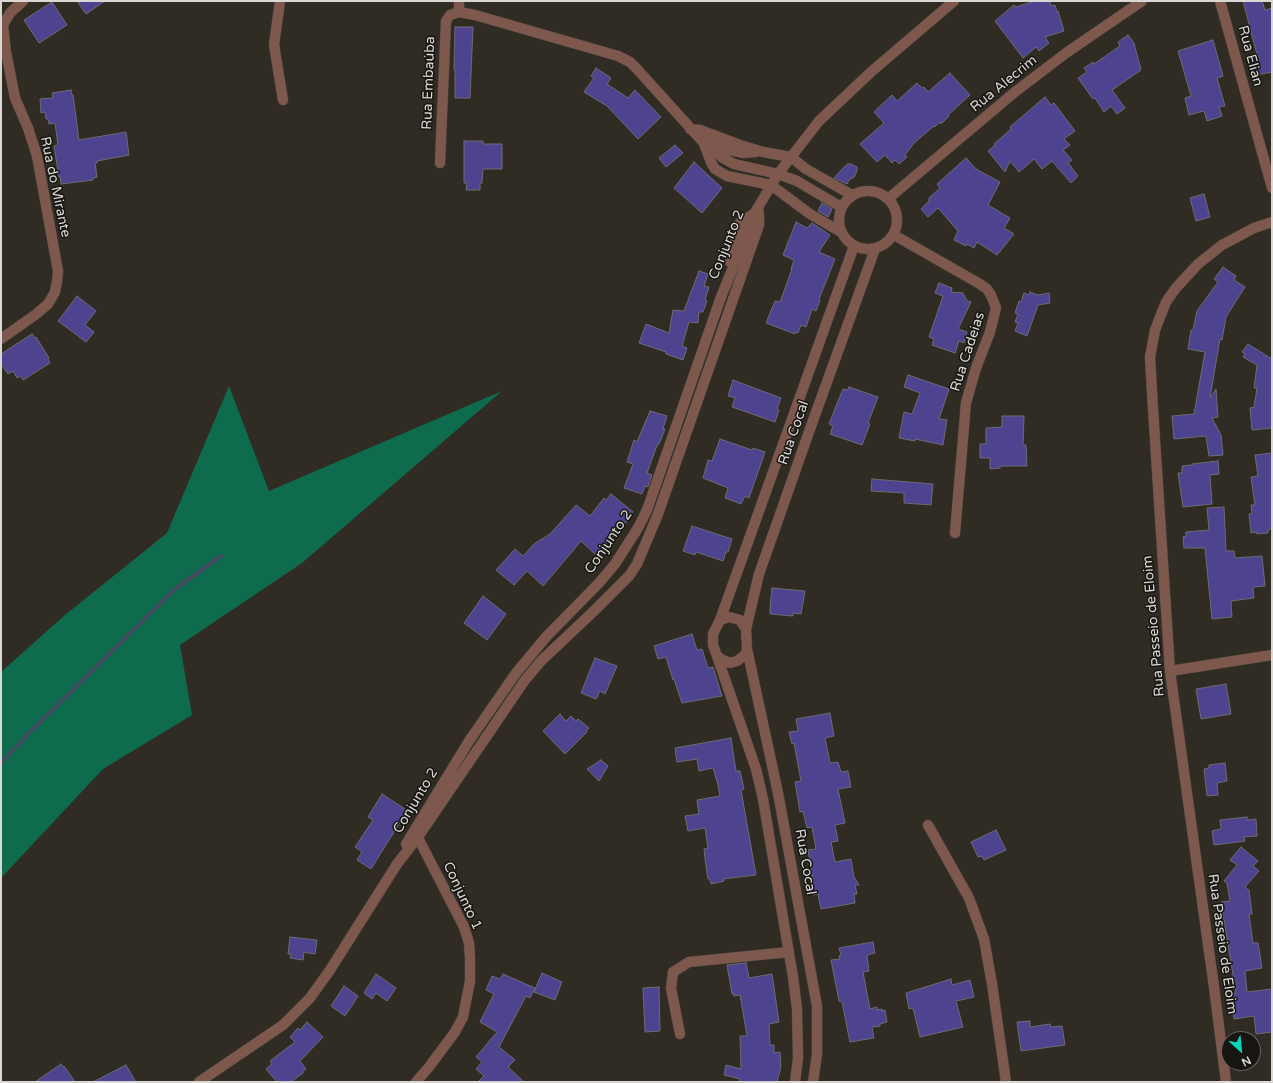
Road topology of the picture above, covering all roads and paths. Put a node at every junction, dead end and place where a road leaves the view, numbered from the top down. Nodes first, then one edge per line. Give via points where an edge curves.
1 (23, 1) edge
2 (280, 1) edge
3 (459, 1) edge
4 (954, 1) edge
5 (1142, 1) edge
6 (1220, 1) edge
7 (459, 12) junction
8 (283, 100) dead end
9 (695, 129) junction
10 (703, 142) junction
11 (791, 158) junction
12 (440, 163) dead end
13 (778, 174) junction
14 (771, 185) junction
15 (1272, 188) edge
16 (852, 195) junction
17 (889, 198) junction
18 (842, 207) junction
19 (1272, 222) edge
20 (841, 232) junction
21 (894, 235) junction
22 (854, 246) junction
23 (875, 249) junction
24 (1, 339) edge
25 (684, 423) junction
26 (647, 510) junction
27 (658, 514) junction
28 (955, 533) dead end
29 (720, 620) junction
30 (746, 629) junction
31 (748, 650) junction
32 (1272, 655) edge
33 (717, 656) junction
34 (1170, 671) junction
35 (516, 673) junction
36 (525, 680) junction
37 (928, 825) dead end
38 (416, 834) junction
39 (789, 952) junction
40 (680, 1034) dead end
41 (199, 1082) edge
42 (416, 1082) edge
43 (795, 1082) edge
44 (813, 1082) edge
45 (1006, 1082) edge
46 (1226, 1082) edge

1 - 24 street, Rua do Mirante via 10,13 3,25 6,52 15,98 28,128 36,156 58,271 55,292 48,304
2 - 8 street via 274,45
3 - 7 street
4 - 11 street, Conjunto 2 via 834,107
5 - 17 street, Rua Alecrim via 1015,92
6 - 15 street, Rua Elian
7 - 9 street via 618,56 630,62
7 - 12 street, Rua Embaúba via 450,15 446,21
9 - 10 street
9 - 11 street via 763,152
10 - 13 street via 734,164
10 - 14 street via 711,162 720,172 727,176
11 - 13 street, Conjunto 2
11 - 16 street
13 - 14 street, Conjunto 2
13 - 18 street via 797,181
14 - 20 street via 810,214
14 - 25 street, Conjunto 2 via 756,211 734,278 721,297
16 - 17 street via 864,190 877,191
16 - 18 street
17 - 21 street via 896,209 898,222
18 - 20 street via 838,219
19 - 34 street, Rua Passeio de Eloim via 1254,228 1222,245 1198,264 1170,295 1155,330 1150,374
20 - 22 street
21 - 23 street via 886,244
21 - 28 street, Rua Cadeias via 987,289 996,308 966,404
22 - 23 street
22 - 29 street, Rua Cocal
23 - 30 street, Rua Cocal via 759,574
25 - 26 street, Conjunto 2
25 - 27 street, Conjunto 2
26 - 27 street
26 - 35 street, Conjunto 2 via 615,564
27 - 36 street, Conjunto 2 via 637,564 629,576 541,661
29 - 30 street via 729,617 740,620
29 - 33 street via 713,634
30 - 31 street
31 - 33 street via 737,661 730,663
31 - 44 street, Rua Cocal via 778,793 817,1006 817,1054
32 - 34 street
33 - 39 street via 760,785
34 - 46 street, Rua Passeio de Eloim
35 - 36 street
35 - 38 street, Conjunto 2 via 469,741
36 - 38 street, Conjunto 2
37 - 45 street via 969,898 984,939
38 - 41 street, Conjunto 2 via 310,998 284,1025
38 - 42 street, Conjunto 1 via 464,927 470,958 470,981 463,1017 429,1068
39 - 40 street via 689,962 673,972 671,988
39 - 43 street via 798,1040

